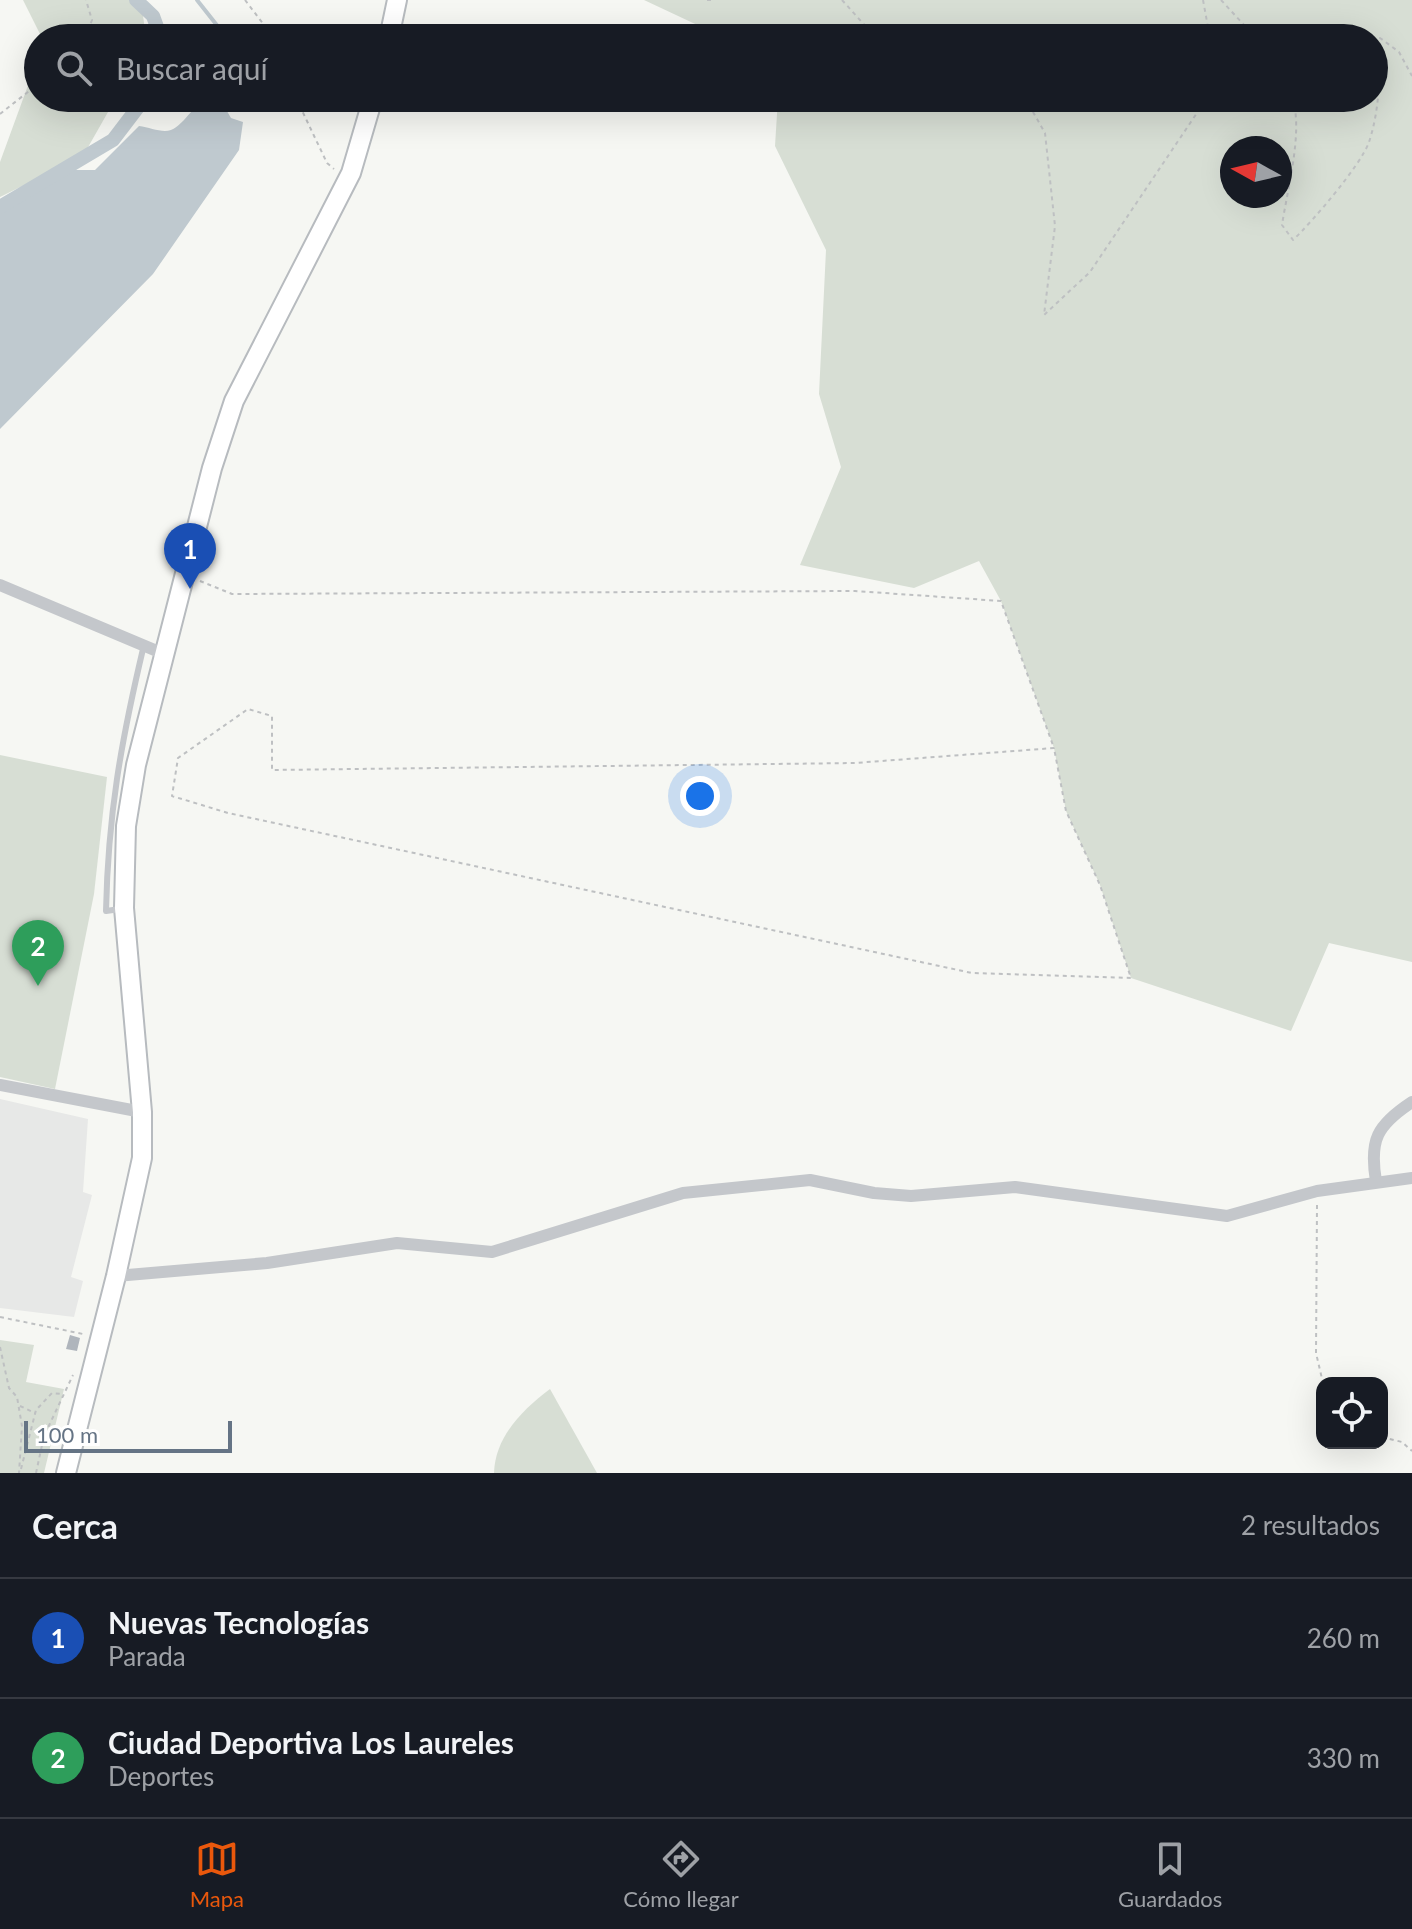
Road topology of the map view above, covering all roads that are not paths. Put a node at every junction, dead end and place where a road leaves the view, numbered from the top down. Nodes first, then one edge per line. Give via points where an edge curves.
1 (397, 0) edge
2 (392, 24) edge
3 (369, 112) edge
4 (0, 585) edge
5 (143, 649) junction
6 (164, 654) junction
7 (124, 908) junction
8 (0, 1085) edge
9 (1412, 1102) edge
10 (142, 1112) junction
11 (1412, 1178) edge
12 (1376, 1181) junction
13 (116, 1276) junction
14 (66, 1473) edge

1 - 2 main road
3 - 6 main road via 348,180 234,401
4 - 5 street
5 - 6 street
5 - 7 lane via 119,750 107,839 106,911
6 - 7 main road via 126,826
7 - 10 main road
8 - 10 street
9 - 12 street via 1378,1132 1371,1153
10 - 13 main road via 142,1158
11 - 12 street
12 - 13 street via 1227,1216 1015,1187 911,1196 810,1180 683,1193 492,1252 397,1243 267,1263
13 - 14 main road

